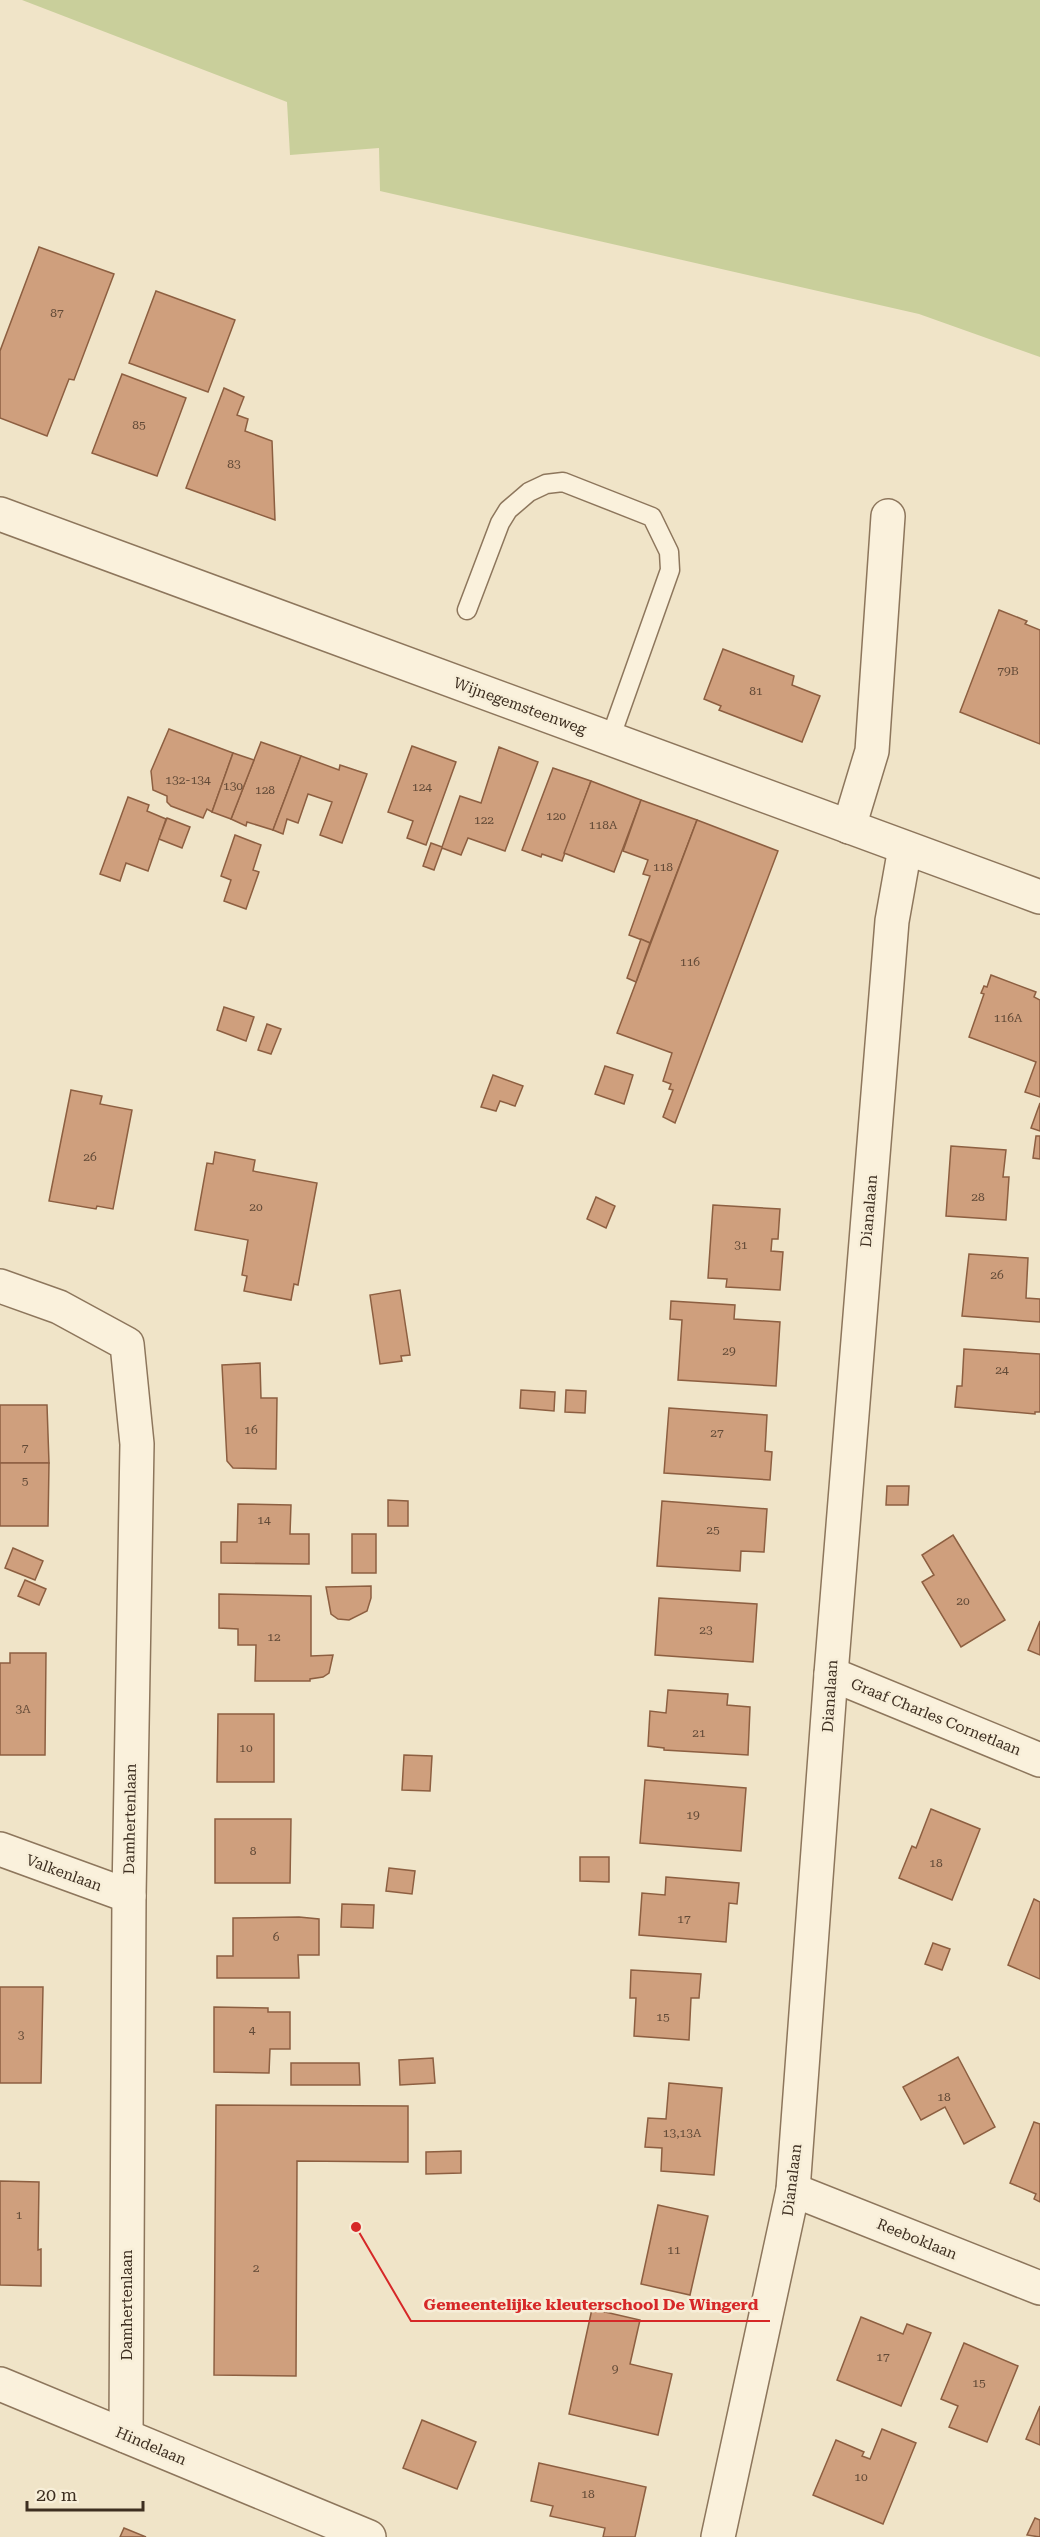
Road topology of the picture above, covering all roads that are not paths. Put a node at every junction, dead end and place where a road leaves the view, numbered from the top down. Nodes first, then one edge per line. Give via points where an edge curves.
1 (0, 514) edge
2 (888, 516) dead end
3 (467, 610) dead end
4 (610, 739) junction
5 (849, 826) junction
6 (905, 848) junction
7 (1040, 897) edge
8 (0, 1286) edge
9 (831, 1674) junction
10 (1040, 1760) edge
11 (0, 1849) edge
12 (129, 1896) junction
13 (793, 2190) junction
14 (1040, 2288) edge
15 (0, 2384) edge
16 (126, 2436) junction
17 (369, 2537) edge
18 (718, 2537) edge

1 - 4 street, Wijnegemsteenweg
2 - 5 street via 872,751
3 - 4 lane via 500,523 508,510 529,492 563,482 652,517 669,552 670,570
4 - 5 street, Wijnegemsteenweg
5 - 6 street, Wijnegemsteenweg
6 - 7 street, Wijnegemsteenweg
6 - 9 street, Dianalaan via 892,921
8 - 12 street, Damhertenlaan via 59,1307 127,1344 137,1444
9 - 10 street, Graaf Charles Cornetlaan
9 - 13 street, Dianalaan
11 - 12 street, Valkenlaan
12 - 16 street, Damhertenlaan
13 - 14 street, Reeboklaan
13 - 18 street, Dianalaan
15 - 16 street, Hindelaan
16 - 17 street, Hindelaan

